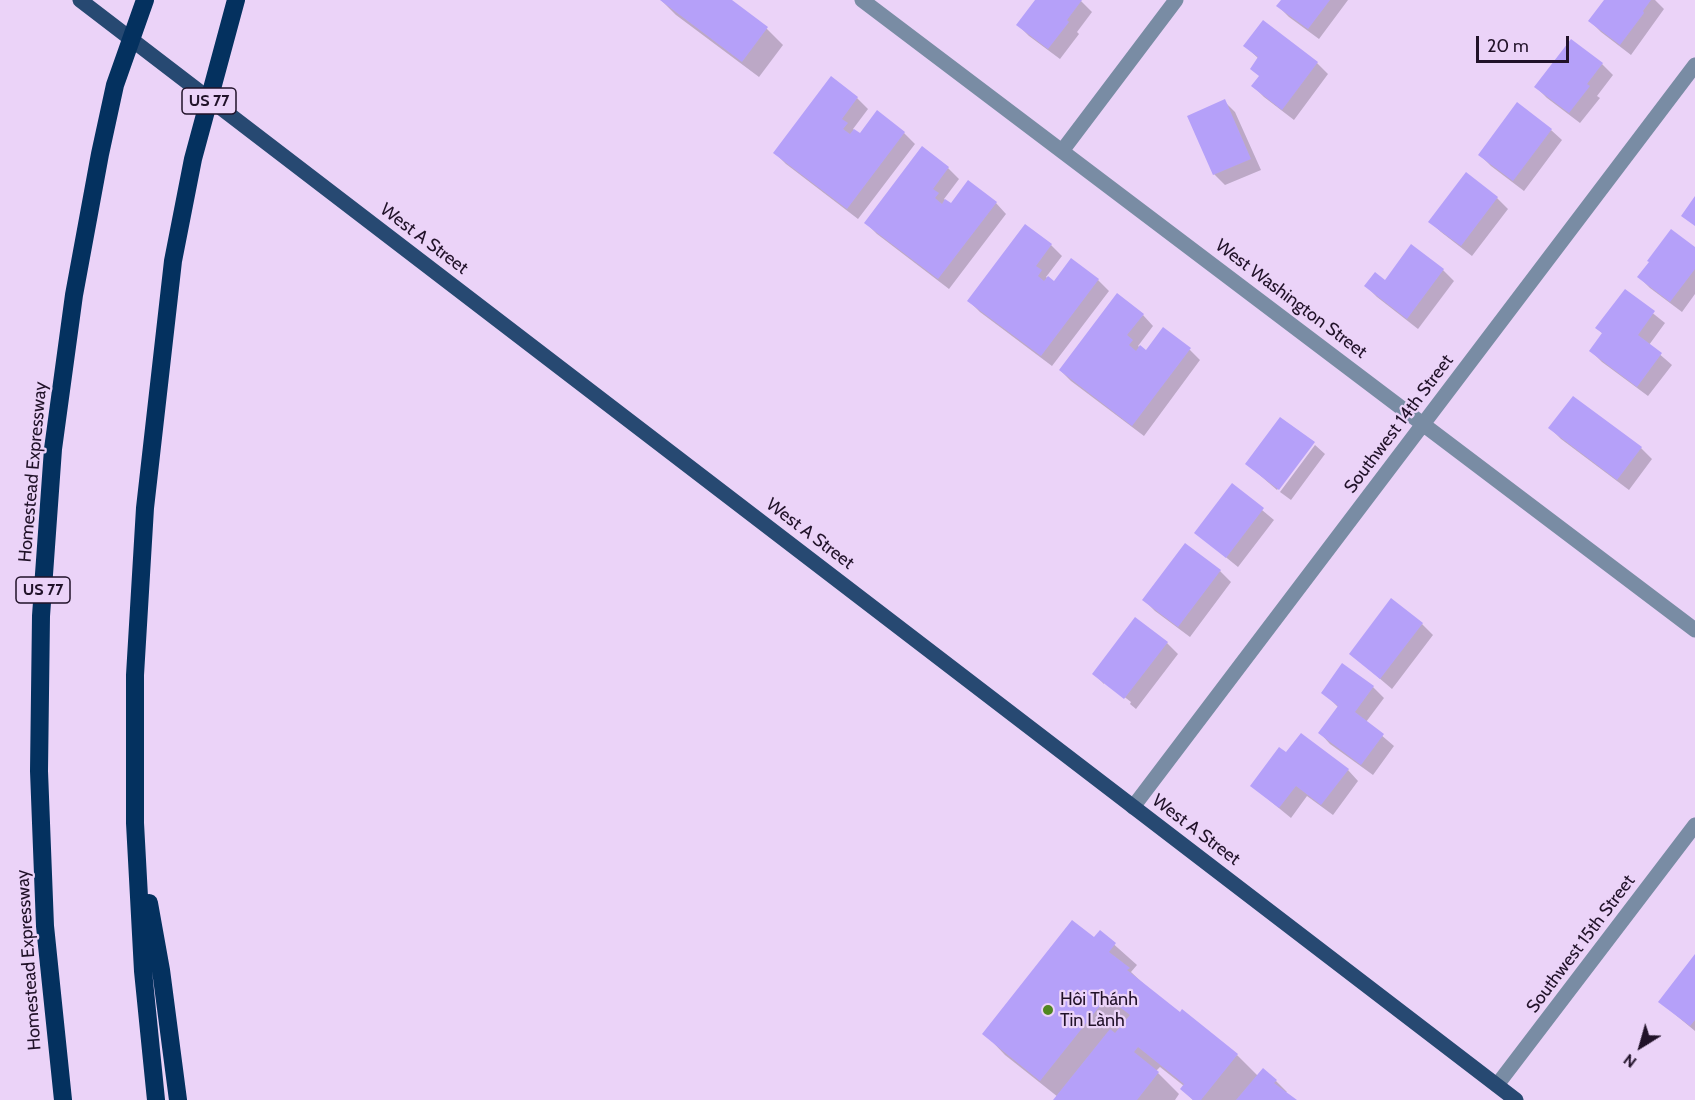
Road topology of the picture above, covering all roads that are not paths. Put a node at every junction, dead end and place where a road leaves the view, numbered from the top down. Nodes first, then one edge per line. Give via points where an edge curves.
1 (80, 0) edge
2 (145, 0) edge
3 (236, 0) edge
4 (862, 0) edge
5 (1176, 0) edge
6 (1695, 65) edge
7 (1062, 150) junction
8 (1423, 424) junction
9 (1695, 630) edge
10 (1133, 807) junction
11 (135, 823) junction
12 (1695, 825) edge
13 (1497, 1085) junction
14 (63, 1100) edge
15 (156, 1100) edge
16 (178, 1100) edge
17 (1516, 1100) edge

1 - 10 main road, West A Street
2 - 14 highway, Homestead Expressway / US 77 via 115,85 74,295 52,473 41,616 39,771 45,926
3 - 11 highway, US 77 via 193,159 173,261 145,508 135,675
4 - 7 street, West Washington Street
5 - 7 street
6 - 8 street, Southwest 14th Street
7 - 8 street, West Washington Street
8 - 9 street, West Washington Street
8 - 10 street, Southwest 14th Street
10 - 13 main road, West A Street
11 - 15 highway, US 77 via 143,971
11 - 16 highway via 161,970
12 - 13 street, Southwest 15th Street
13 - 17 main road, West A Street

